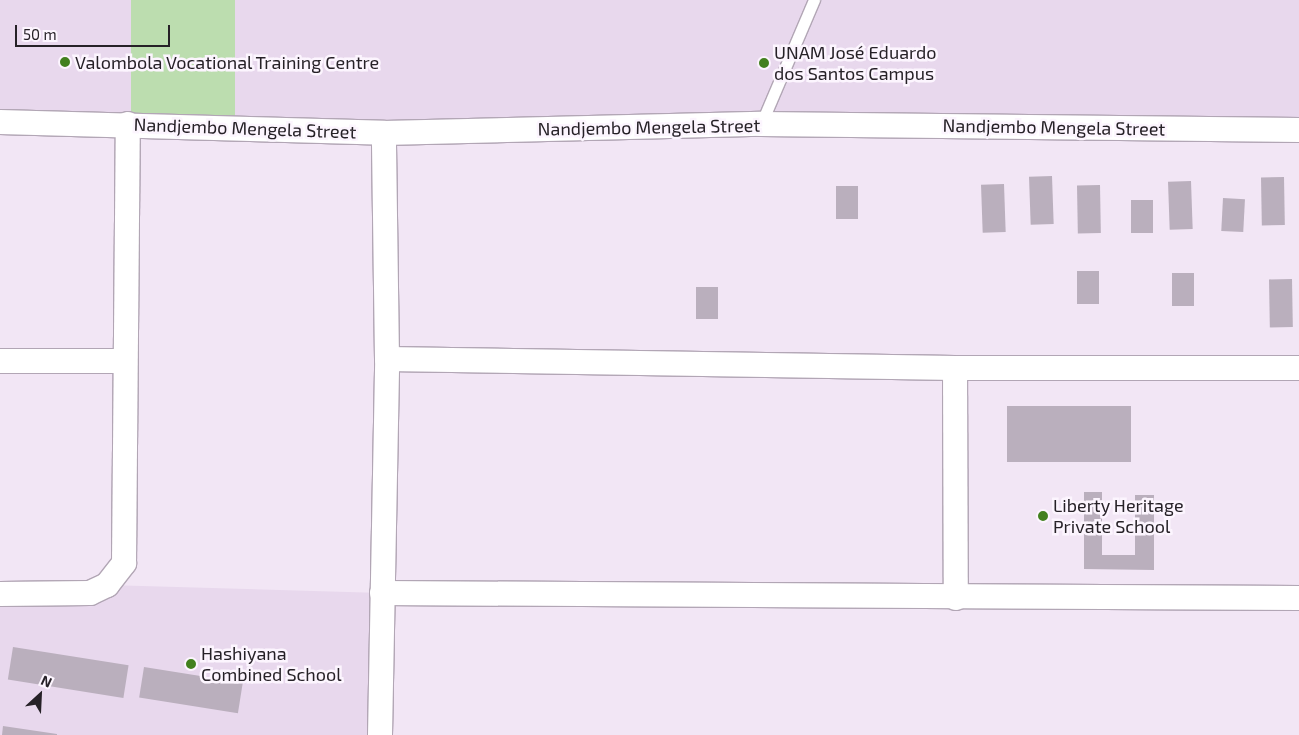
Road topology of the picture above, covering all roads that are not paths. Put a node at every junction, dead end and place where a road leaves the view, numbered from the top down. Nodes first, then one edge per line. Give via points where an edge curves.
1 (814, 0) edge
2 (0, 122) edge
3 (128, 124) junction
4 (761, 124) junction
5 (1299, 130) edge
6 (384, 134) junction
7 (387, 359) junction
8 (0, 360) edge
9 (125, 361) junction
10 (955, 368) junction
11 (1299, 368) edge
12 (382, 593) junction
13 (0, 594) edge
14 (956, 598) junction
15 (1299, 598) edge
16 (380, 735) edge

1 - 4 lane
2 - 3 street, Nandjembo Mengela Street
3 - 6 street, Nandjembo Mengela Street
3 - 9 street
4 - 5 street, Nandjembo Mengela Street
4 - 6 street, Nandjembo Mengela Street
6 - 7 street
7 - 10 street
7 - 12 street
8 - 9 street
9 - 13 street via 124,563 107,585 90,592
10 - 11 street
10 - 14 street
12 - 14 street
12 - 16 street
14 - 15 street

